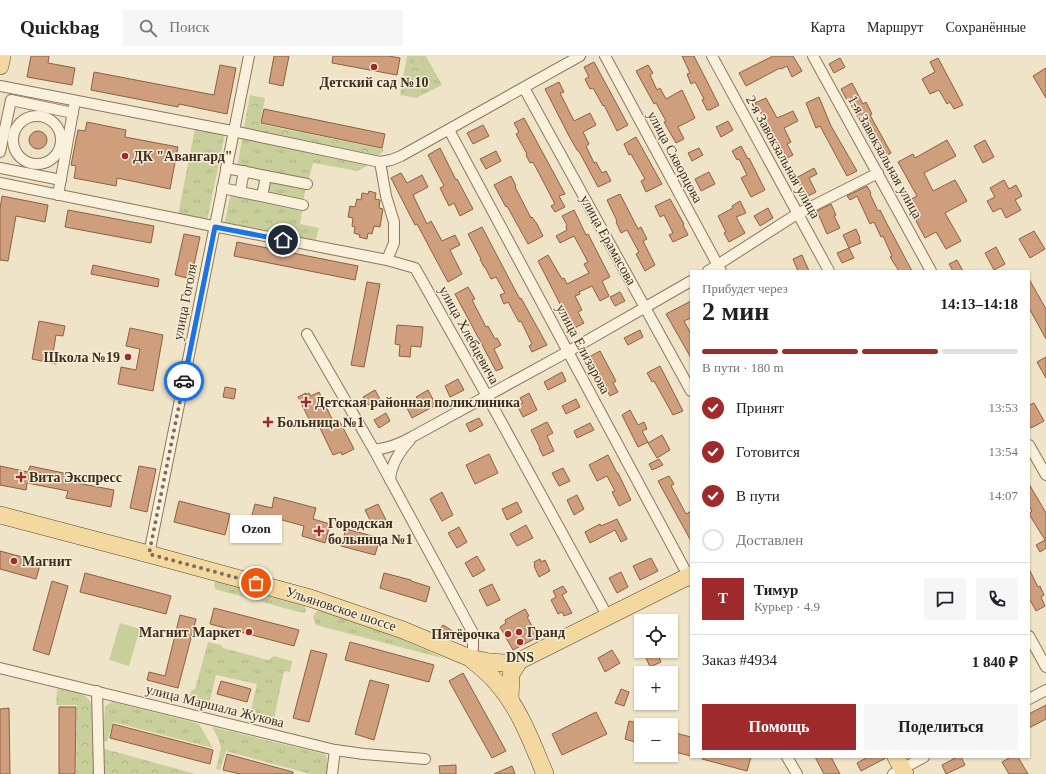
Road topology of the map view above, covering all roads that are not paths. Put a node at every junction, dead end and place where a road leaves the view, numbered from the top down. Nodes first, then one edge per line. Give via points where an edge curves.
1 (2, 56) edge
2 (249, 56) edge
3 (580, 56) edge
4 (605, 56) edge
5 (712, 56) edge
6 (813, 56) edge
7 (0, 66) edge
8 (0, 86) edge
9 (13, 88) junction
10 (524, 88) junction
11 (11, 100) junction
12 (75, 101) junction
13 (73, 113) junction
14 (449, 130) junction
15 (234, 132) junction
16 (8, 136) junction
17 (64, 145) junction
18 (0, 152) edge
19 (380, 162) junction
20 (0, 168) edge
21 (226, 168) junction
22 (244, 171) junction
23 (878, 173) junction
24 (266, 176) junction
25 (61, 180) junction
26 (0, 183) edge
27 (307, 184) dead end
28 (222, 188) junction
29 (240, 192) junction
30 (58, 195) junction
31 (262, 196) junction
32 (303, 205) dead end
33 (797, 214) junction
34 (215, 227) junction
35 (388, 260) junction
36 (720, 268) edge
37 (828, 270) edge
38 (930, 270) edge
39 (690, 282) edge
40 (645, 307) junction
41 (306, 334) dead end
42 (569, 351) junction
43 (690, 389) edge
44 (487, 396) junction
45 (412, 437) junction
46 (1030, 447) edge
47 (374, 450) junction
48 (1046, 475) edge
49 (390, 480) junction
50 (0, 515) edge
51 (149, 554) junction
52 (690, 578) edge
53 (608, 617) junction
54 (1030, 638) edge
55 (470, 658) junction
56 (519, 661) junction
57 (1046, 667) edge
58 (0, 668) edge
59 (1046, 690) edge
60 (97, 691) junction
61 (1030, 698) edge
62 (510, 699) junction
63 (335, 750) junction
64 (788, 758) edge
65 (922, 758) edge
66 (425, 759) dead end
67 (899, 768) edge
68 (98, 774) edge
69 (332, 774) edge
70 (546, 774) edge
71 (797, 774) edge

1 - 7 main road
2 - 15 street, улица Гоголя
3 - 10 street
4 - 36 street, улица Скворцова
5 - 33 street, 2-я Завокзальная улица
6 - 23 street, 1-я Завокзальная улица
8 - 9 street
9 - 11 street
9 - 12 street
10 - 14 street
10 - 40 street, улица Ерамасова
11 - 13 street
11 - 16 street
12 - 13 street
12 - 15 street
13 - 17 street
14 - 19 street via 401,156
14 - 42 street, улица Елизарова
15 - 19 street
15 - 21 street, улица Гоголя
16 - 17 street via 18,154 32,164 51,159
16 - 17 street via 20,123 38,116 52,122
16 - 18 street
17 - 25 street
19 - 35 street via 394,222 394,242
20 - 25 street
21 - 22 street
21 - 28 street, улица Гоголя
22 - 24 street
22 - 29 street
23 - 33 street
23 - 38 street, 1-я Завокзальная улица
24 - 27 street
24 - 31 street
25 - 30 street
26 - 30 street, улица Хлебцевича
28 - 29 street
28 - 34 street, улица Гоголя
29 - 31 street
30 - 34 street, улица Хлебцевича
31 - 32 street
33 - 36 street
33 - 37 street, 2-я Завокзальная улица
34 - 35 street, улица Хлебцевича
34 - 51 street, улица Гоголя
35 - 44 street, улица Хлебцевича via 414,268
39 - 40 street
40 - 42 street
40 - 43 street, улица Ерамасова
41 - 47 street
42 - 44 street
42 - 52 street, улица Елизарова
44 - 45 street
44 - 53 street, улица Хлебцевича
45 - 47 street via 400,444
45 - 49 street via 395,461
46 - 48 street
47 - 49 street
49 - 55 street via 473,633
50 - 51 main road, Ульяновское шоссе
51 - 55 main road, Ульяновское шоссе via 310,598 403,630
52 - 53 main road
53 - 56 main road
54 - 57 street
55 - 56 main road via 504,663
55 - 62 main road via 498,683
56 - 62 main road via 511,674
58 - 60 street, улица Маршала Жукова
59 - 61 street
60 - 63 street, улица Маршала Жукова
60 - 68 street
62 - 70 main road via 524,723
63 - 66 street, улица Маршала Жукова
63 - 69 street
64 - 71 street
65 - 67 street

